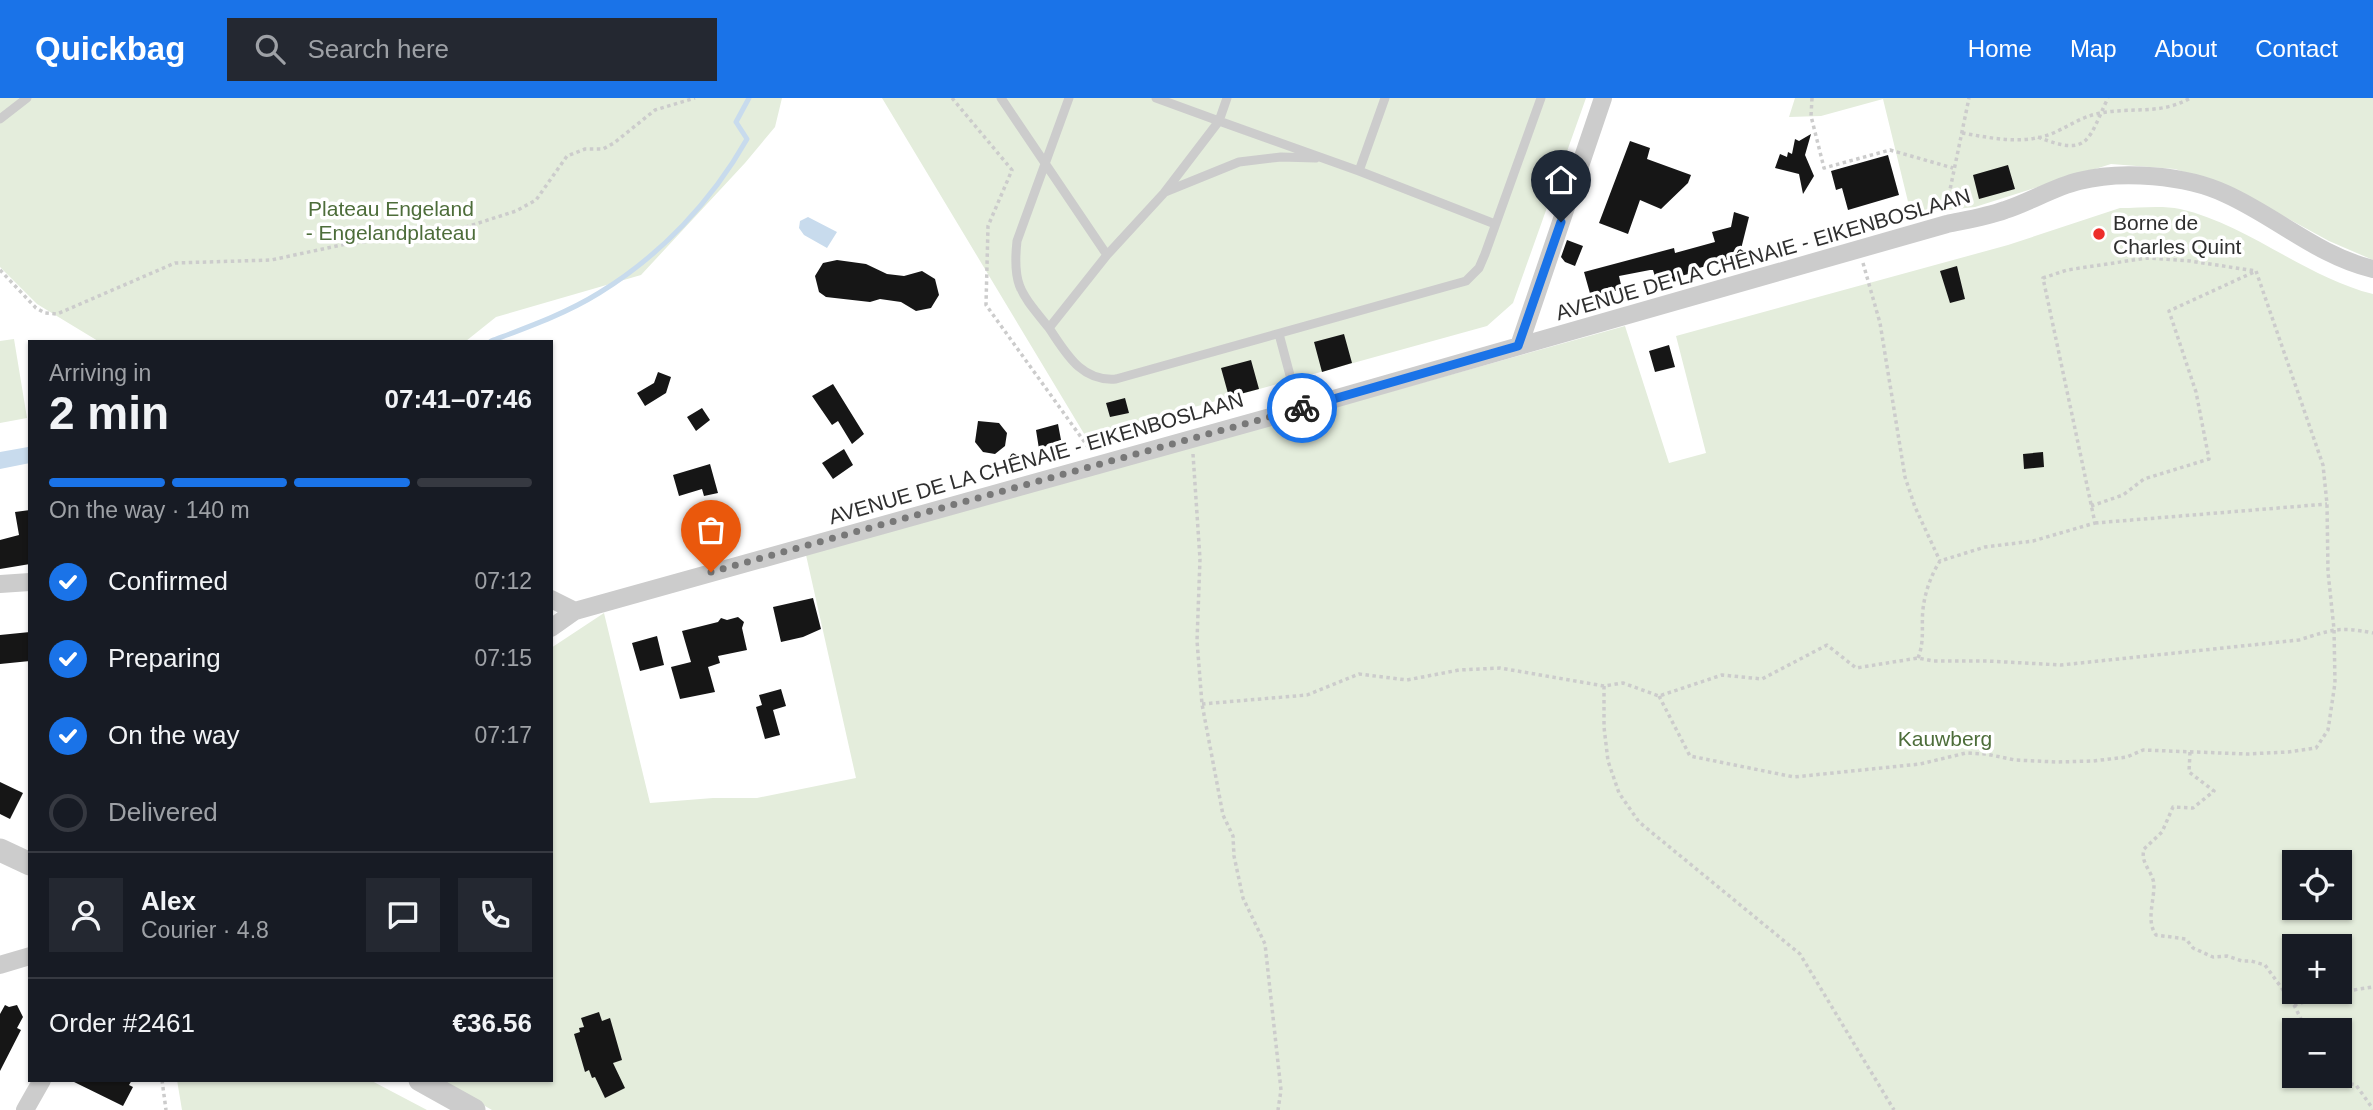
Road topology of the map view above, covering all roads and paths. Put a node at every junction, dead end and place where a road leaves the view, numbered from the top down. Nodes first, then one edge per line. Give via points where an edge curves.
1 (27, 98) edge
2 (695, 98) edge
3 (1001, 98) edge
4 (1069, 98) edge
5 (1156, 98) edge
6 (1227, 98) edge
7 (1385, 98) edge
8 (1541, 98) edge
9 (1603, 98) edge
10 (1812, 98) edge
11 (1969, 98) edge
12 (2108, 98) edge
13 (2190, 98) edge
14 (2101, 113) junction
15 (0, 119) edge
16 (1219, 121) junction
17 (1962, 133) junction
18 (2038, 137) junction
19 (1325, 159) junction
20 (1045, 163) junction
21 (1953, 168) junction
22 (1359, 171) junction
23 (1164, 193) junction
24 (1495, 224) junction
25 (1947, 224) junction
26 (1859, 249) junction
27 (1107, 255) junction
28 (2373, 269) edge
29 (0, 270) edge
30 (2256, 271) junction
31 (1049, 328) junction
32 (1279, 334) junction
33 (1518, 346) junction
34 (1298, 409) junction
35 (1192, 438) junction
36 (2327, 504) junction
37 (2091, 506) junction
38 (2095, 523) junction
39 (1940, 561) junction
40 (28, 582) edge
41 (0, 584) edge
42 (553, 600) edge
43 (575, 611) junction
44 (553, 627) edge
45 (2334, 629) junction
46 (2373, 633) edge
47 (1918, 658) junction
48 (1604, 686) junction
49 (1659, 696) junction
50 (1202, 704) junction
51 (2190, 752) junction
52 (0, 850) edge
53 (28, 863) edge
54 (28, 957) edge
55 (0, 965) edge
56 (2373, 987) edge
57 (2352, 990) edge
58 (2297, 1004) edge
59 (2294, 1005) junction
60 (2300, 1018) edge
61 (40, 1082) edge
62 (162, 1082) edge
63 (424, 1082) edge
64 (2352, 1084) edge
65 (2373, 1109) edge
66 (25, 1110) edge
67 (167, 1110) edge
68 (474, 1110) edge
69 (1278, 1110) edge
70 (1894, 1110) edge

1 - 15 lane
2 - 29 path via 655,110 603,149 567,156 536,200 516,211 438,236 351,243 271,260 175,263 57,314 36,308
3 - 20 lane
4 - 20 lane
5 - 16 lane
6 - 16 lane
7 - 22 lane
8 - 24 lane
9 - 33 street
10 - 21 path via 1811,116 1824,168 1890,149
11 - 17 path
12 - 14 path
13 - 14 path via 2151,111
14 - 18 path
14 - 18 path via 2091,137 2076,146
16 - 19 lane
16 - 23 lane
17 - 18 path via 2012,142
17 - 21 path
19 - 22 lane
19 - 23 lane via 1281,157 1239,162
20 - 27 lane
20 - 31 lane via 1017,241 1014,265 1018,286
21 - 25 path
22 - 24 lane
23 - 27 lane
24 - 32 lane via 1479,268 1466,281
25 - 26 street, AVENUE DE LA CHÊNAIE - EIKENBOSLAAN
25 - 28 street, AVENUE DE LA CHÊNAIE - EIKENBOSLAAN via 2004,211 2077,181 2112,174 2164,178 2226,193 2319,249
26 - 33 street, AVENUE DE LA CHÊNAIE - EIKENBOSLAAN
26 - 39 path via 1880,323 1905,477
27 - 31 lane
30 - 36 path via 2323,466
30 - 37 path via 2169,311 2196,392 2209,459 2144,479 2123,495
30 - 37 path via 2147,258 2043,278
31 - 32 lane via 1080,370 1105,380
32 - 34 lane
33 - 34 street, AVENUE DE LA CHÊNAIE - EIKENBOSLAAN
34 - 35 street, AVENUE DE LA CHÊNAIE - EIKENBOSLAAN
35 - 43 street, AVENUE DE LA CHÊNAIE - EIKENBOSLAAN
35 - 50 path
36 - 38 path
36 - 45 path
37 - 38 path
38 - 39 path
39 - 47 path via 1922,611
40 - 41 street
42 - 43 street
43 - 44 street, AVENUE DE LA CHÊNAIE - EIKENBOSLAAN
45 - 46 path
45 - 47 path via 2299,640 2061,665
45 - 51 path via 2336,683 2328,730 2316,748
47 - 49 path via 1856,668 1827,645 1762,679 1723,675
48 - 49 path via 1623,683
48 - 50 path via 1500,668 1407,680 1359,674 1307,695
48 - 70 path via 1608,761 1619,793 1639,822 1800,954
49 - 51 path via 1690,756 1794,776 1920,764 1966,753 2057,762 2127,757 2143,750
50 - 69 path via 1243,898 1265,944 1282,1090
51 - 59 path via 2189,772 2214,791 2193,808 2173,807 2162,832 2144,849 2143,863 2154,883 2153,931 2186,939 2193,948 2213,957 2265,965
52 - 53 street
54 - 55 street
56 - 57 path
58 - 59 path
59 - 60 path
61 - 66 street
62 - 67 path
63 - 68 street
64 - 65 path

